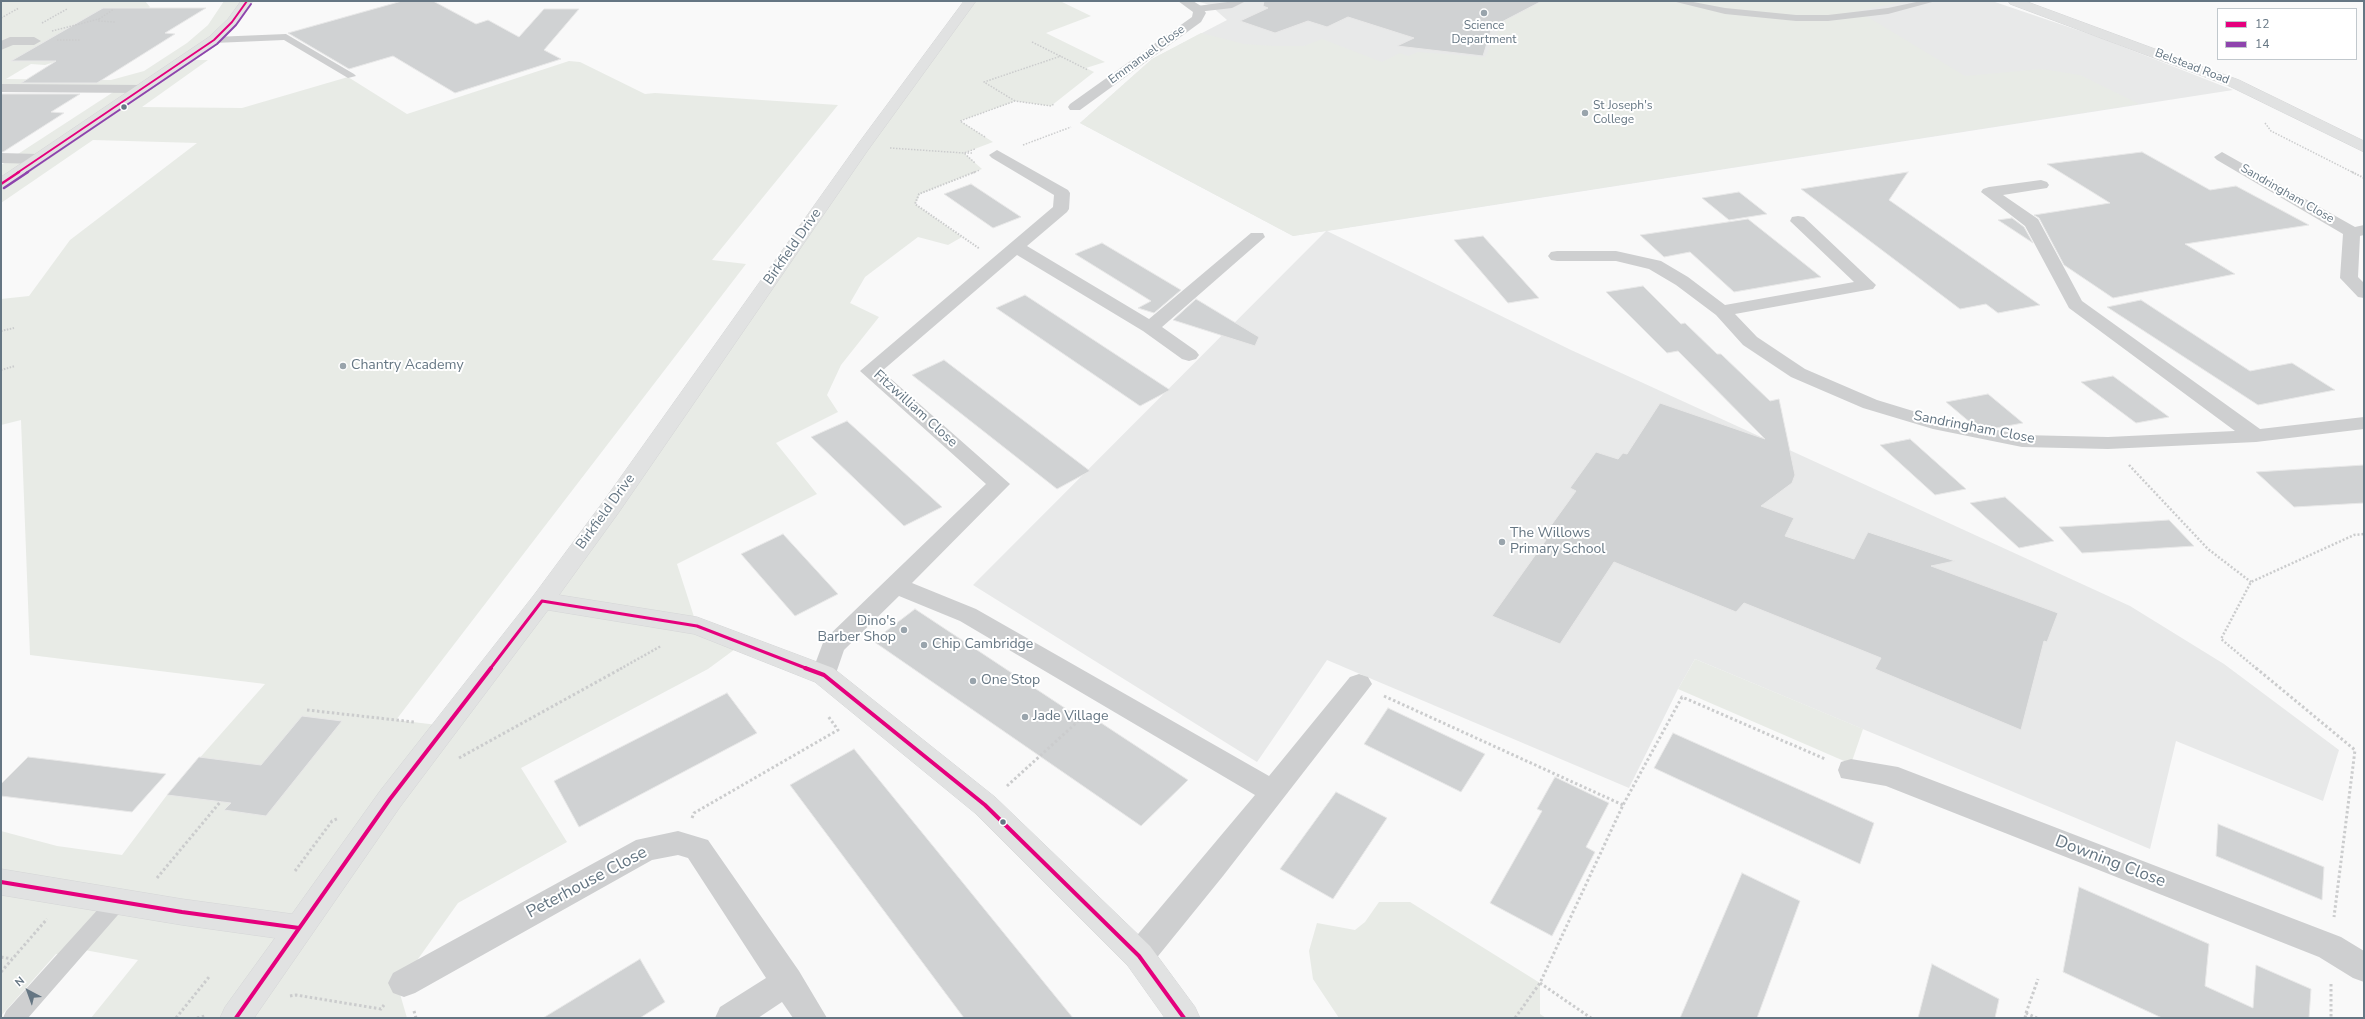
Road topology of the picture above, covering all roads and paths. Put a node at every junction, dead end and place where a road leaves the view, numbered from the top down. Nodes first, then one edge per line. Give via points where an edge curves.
1 (246, 1) edge
2 (970, 1) edge
3 (1184, 1) edge
4 (1242, 1) edge
5 (1676, 1) edge
6 (1932, 1) edge
7 (2014, 1) edge
8 (19, 8) dead end
9 (1197, 8) junction
10 (67, 9) dead end
11 (114, 9) dead end
12 (1, 18) edge
13 (99, 19) junction
14 (115, 22) dead end
15 (36, 27) dead end
16 (51, 31) dead end
17 (214, 40) junction
18 (34, 41) dead end
19 (1032, 42) dead end
20 (4, 43) edge
21 (1061, 56) junction
22 (352, 76) dead end
23 (1115, 77) junction
24 (1, 88) edge
25 (143, 88) junction
26 (1015, 101) junction
27 (1056, 102) dead end
28 (1075, 107) joint
29 (987, 138) dead end
30 (864, 147) junction
31 (2364, 147) edge
32 (978, 148) dead end
33 (964, 153) junction
34 (997, 155) junction
35 (2222, 157) dead end
36 (1, 158) edge
37 (38, 159) junction
38 (1, 184) edge
39 (2041, 185) dead end
40 (1798, 221) dead end
41 (2358, 231) edge
42 (1257, 237) dead end
43 (1016, 247) junction
44 (1557, 256) dead end
45 (998, 262) junction
46 (2364, 293) edge
47 (1722, 311) junction
48 (1150, 327) junction
49 (14, 328) dead end
50 (1, 331) edge
51 (1189, 355) dead end
52 (15, 366) dead end
53 (1, 370) edge
54 (2364, 423) edge
55 (2256, 436) junction
56 (2108, 444) junction
57 (2364, 534) edge
58 (2251, 582) junction
59 (897, 586) junction
60 (542, 601) junction
61 (697, 626) junction
62 (824, 675) junction
63 (1359, 684) joint
64 (1108, 695) junction
65 (307, 710) dead end
66 (825, 712) dead end
67 (446, 726) junction
68 (452, 762) dead end
69 (1851, 770) joint
70 (1273, 792) junction
71 (221, 801) dead end
72 (985, 805) junction
73 (1624, 806) junction
74 (346, 816) dead end
75 (678, 843) junction
76 (295, 871) dead end
77 (1, 882) edge
78 (67, 893) junction
79 (126, 903) junction
80 (299, 928) junction
81 (2330, 947) junction
82 (1138, 956) junction
83 (1, 957) edge
84 (13, 959) junction
85 (2364, 968) edge
86 (1, 972) edge
87 (209, 977) dead end
88 (2038, 979) dead end
89 (788, 981) junction
90 (404, 983) joint
91 (1540, 983) junction
92 (241, 1010) edge
93 (2026, 1013) junction
94 (14, 1018) edge
95 (176, 1018) edge
96 (198, 1018) edge
97 (731, 1018) edge
98 (811, 1018) edge
99 (1184, 1018) edge
100 (1516, 1018) edge
101 (1591, 1018) edge
102 (2025, 1018) edge
103 (2037, 1018) edge
104 (2331, 1018) edge

1 - 17 street via 232,22
2 - 30 street, Birkfield Drive
3 - 9 street
4 - 9 lane via 1232,5
5 - 6 lane via 1725,11 1796,18 1828,18 1888,11
7 - 31 street, Belstead Road via 2234,83
8 - 12 path
9 - 23 street, Emmanuel Close via 1200,13 1197,19
10 - 15 path
11 - 13 path
13 - 14 path via 98,21
13 - 16 path
17 - 22 lane via 286,37
17 - 25 street
18 - 20 street
19 - 21 path
21 - 23 path via 1094,72
21 - 26 path via 984,82
23 - 28 street, Emmanuel Close
24 - 25 street
25 - 37 street
26 - 27 path via 1051,106
26 - 29 path via 960,121
28 - 34 path via 1064,113 1075,119 1074,126
30 - 33 path
30 - 60 street, Birkfield Drive
32 - 33 path
33 - 34 path
33 - 45 path via 982,169 919,194 915,204
34 - 43 street, Fitzwilliam Close via 1062,193 1061,210
35 - 41 street, Sandringham Close
36 - 37 street
37 - 38 street
39 - 55 street via 1989,192 2032,223 2075,304
40 - 47 street via 1867,285
41 - 46 street, Sandringham Close via 2349,278
42 - 48 street
43 - 45 street, Fitzwilliam Close
43 - 48 street
44 - 47 street, Sandringham Close via 1616,256 1655,265 1682,281
45 - 59 street, Fitzwilliam Close via 870,370 999,484
47 - 56 street, Sandringham Close via 1750,341 1798,373 1870,404 1933,423 2022,440
48 - 51 street
49 - 50 path
52 - 53 path
54 - 55 street, Sandringham Close
55 - 56 street, Sandringham Close
56 - 58 path via 2208,549
57 - 58 path via 2354,535
58 - 81 path via 2222,639 2355,750
59 - 62 street, Fitzwilliam Close via 833,646
59 - 64 street via 968,615
60 - 61 street
60 - 67 street, Birkfield Drive
61 - 62 street
61 - 68 path
62 - 72 street
63 - 70 street
63 - 73 path
64 - 70 street
64 - 72 path
65 - 67 path
66 - 75 path via 838,730 694,813
67 - 80 street, Birkfield Drive via 390,799
69 - 73 path via 1682,697
69 - 81 street, Downing Close via 1888,775
70 - 82 street via 1214,867
71 - 79 path
72 - 82 street
73 - 91 path
74 - 76 path via 332,821
75 - 89 street, Peterhouse Close via 698,849
75 - 90 street, Peterhouse Close via 646,849
77 - 78 street
78 - 79 street
78 - 84 path
79 - 80 street
79 - 94 lane
80 - 92 street, Birkfield Drive
81 - 85 street, Downing Close
81 - 104 path
82 - 99 street
83 - 84 path
84 - 86 path
87 - 95 path
88 - 93 path
89 - 97 street
89 - 98 street, Peterhouse Close
90 - 92 path via 381,1009 296,995
91 - 100 path
91 - 101 path
92 - 96 path
93 - 102 path
93 - 103 path

